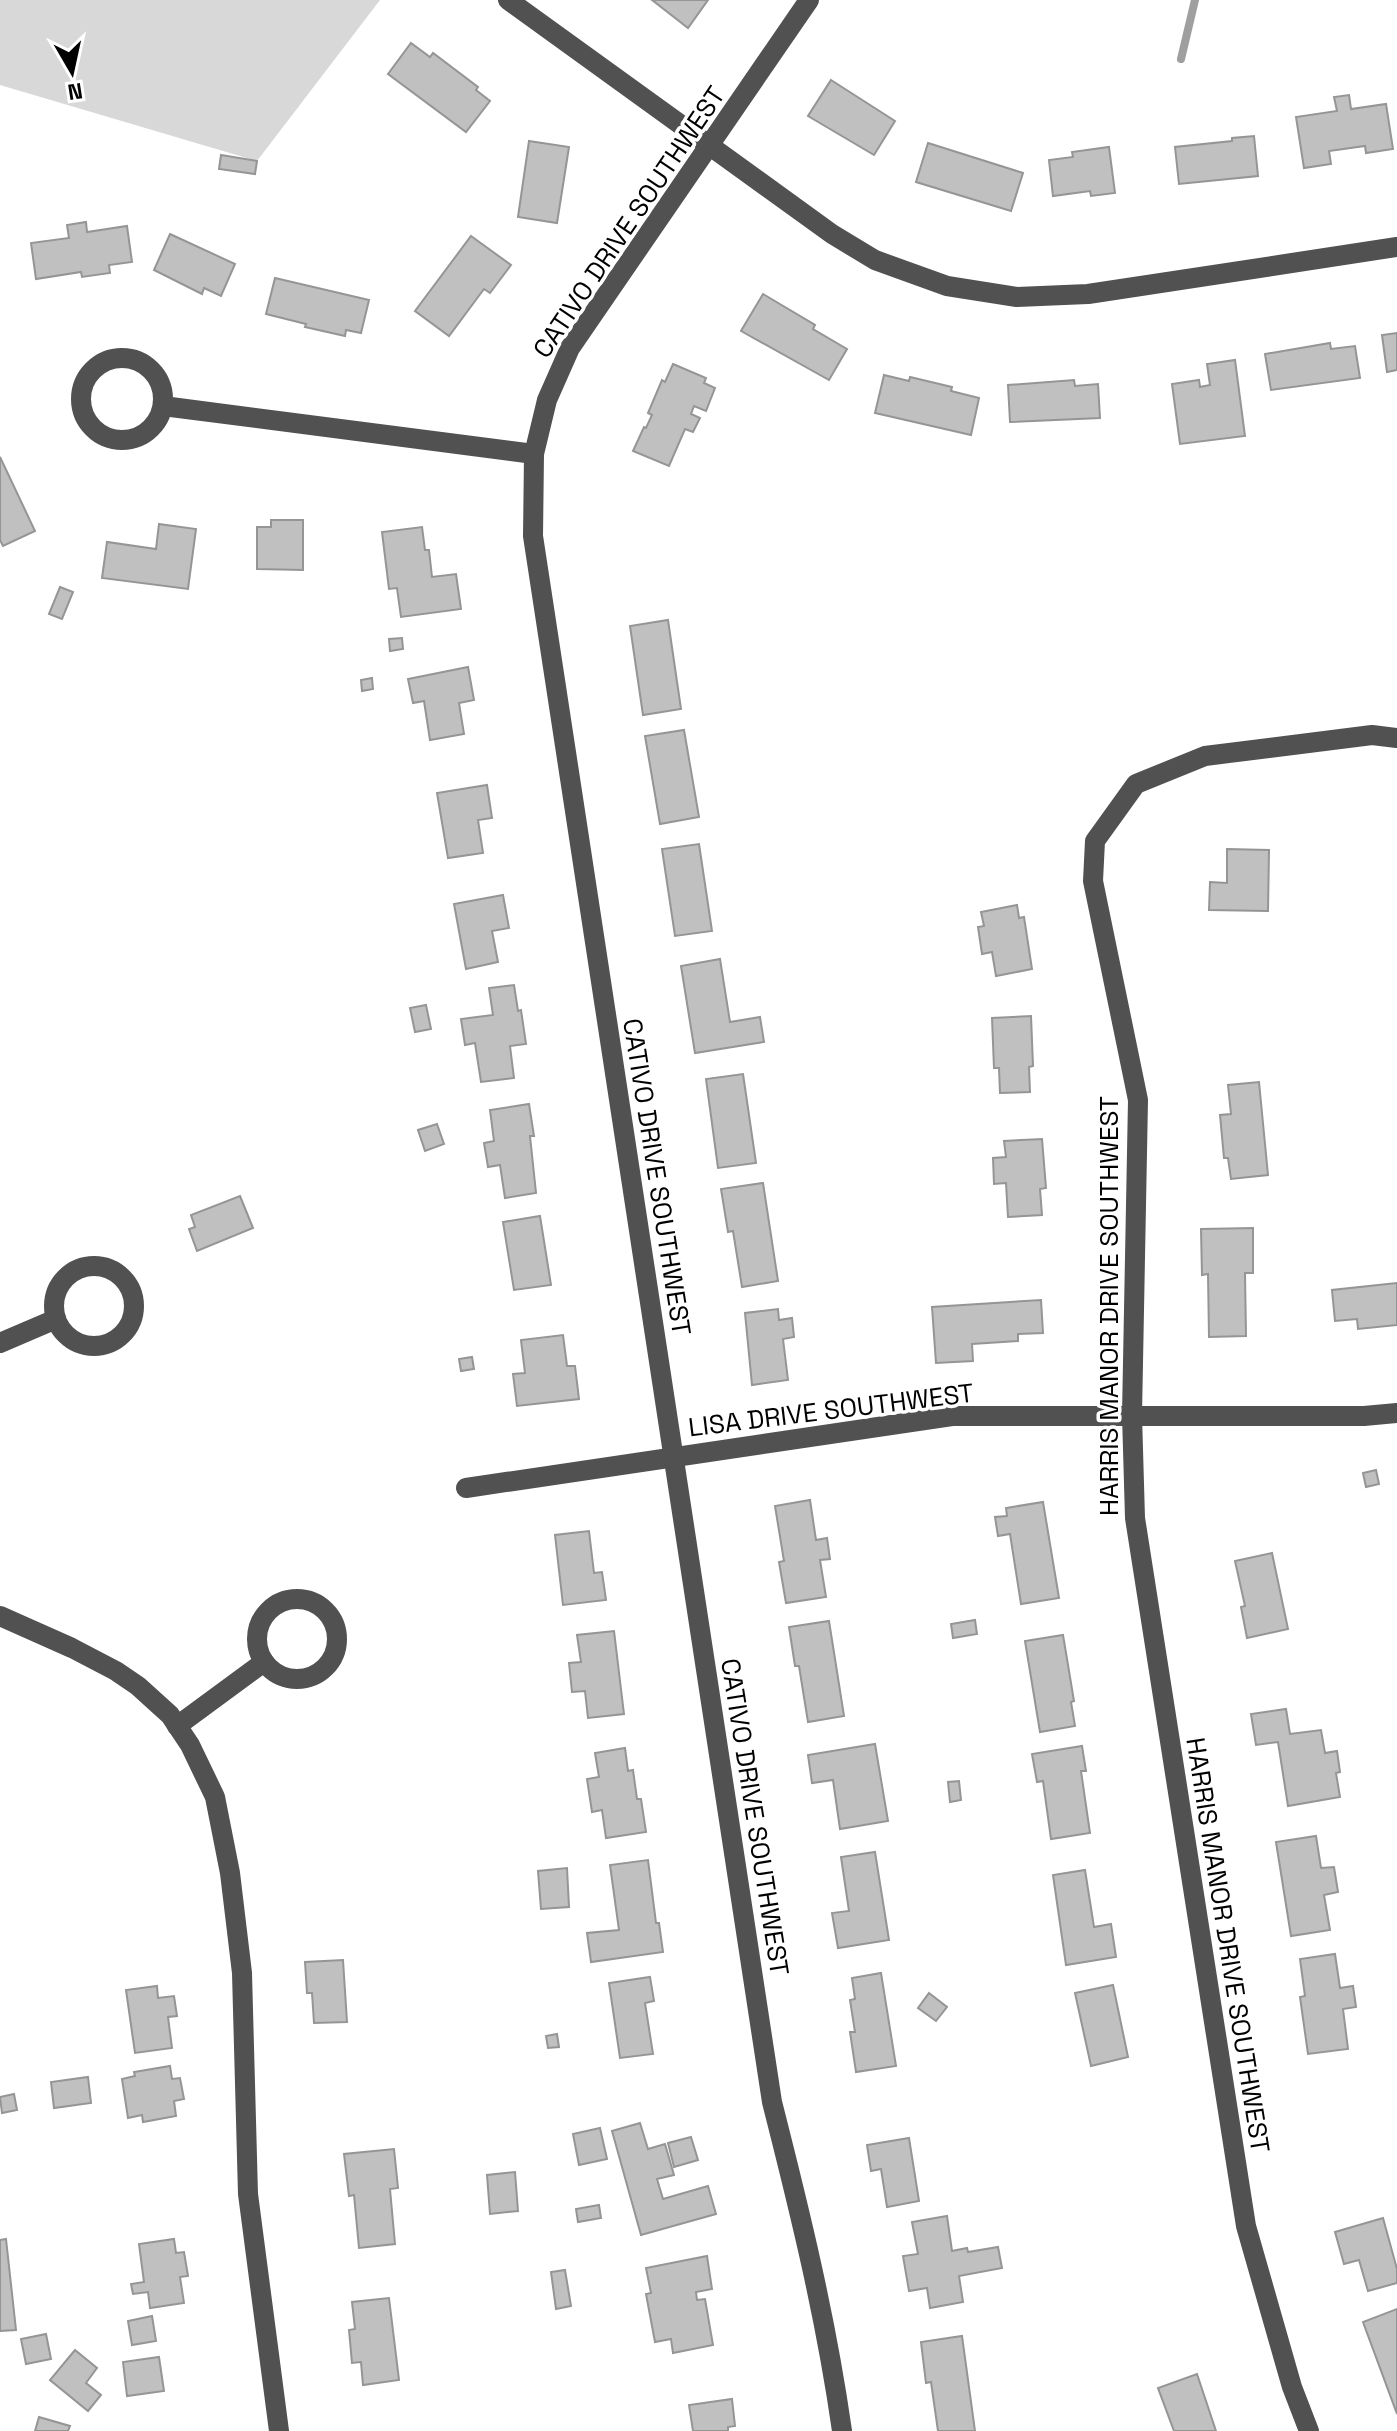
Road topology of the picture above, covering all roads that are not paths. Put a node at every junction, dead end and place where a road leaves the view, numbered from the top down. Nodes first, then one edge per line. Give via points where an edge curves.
1 (508, 0) edge
2 (809, 0) edge
3 (710, 146) junction
4 (1397, 247) edge
5 (163, 406) junction
6 (534, 454) junction
7 (1397, 738) edge
8 (56, 1319) junction
9 (0, 1343) edge
10 (1397, 1413) edge
11 (1132, 1415) junction
12 (673, 1457) junction
13 (466, 1488) dead end
14 (0, 1616) edge
15 (264, 1662) junction
16 (177, 1726) junction
17 (279, 2431) edge
18 (842, 2431) edge
19 (1309, 2431) edge

1 - 3 street
2 - 3 street, CATIVO DRIVE SOUTHWEST
3 - 4 street via 875,260 947,286 1017,297 1088,294
3 - 6 street, CATIVO DRIVE SOUTHWEST via 570,348 547,400
5 - 5 street via 164,393 153,371 132,358 114,358 97,366 81,394 87,420 99,433 121,440 152,428
5 - 6 street
6 - 12 street, CATIVO DRIVE SOUTHWEST via 533,536
7 - 11 street, HARRIS MANOR DRIVE SOUTHWEST via 1372,735 1205,756 1136,784 1095,841 1093,881 1138,1100
8 - 8 street via 77,1343 102,1346 124,1333 134,1316 132,1293 114,1271 78,1269 57,1289
8 - 9 street
10 - 11 street, LISA DRIVE SOUTHWEST
11 - 12 street, LISA DRIVE SOUTHWEST via 952,1416
11 - 19 street, HARRIS MANOR DRIVE SOUTHWEST via 1135,1518 1246,2226
12 - 13 street, LISA DRIVE SOUTHWEST
12 - 18 street, CATIVO DRIVE SOUTHWEST via 772,2102 811,2254
14 - 16 street via 116,1671
15 - 15 street via 280,1676 316,1675 336,1649 336,1626 309,1600 281,1602 261,1622 257,1640
15 - 16 street
16 - 17 street via 215,1797 230,1873 242,1973 248,2194

